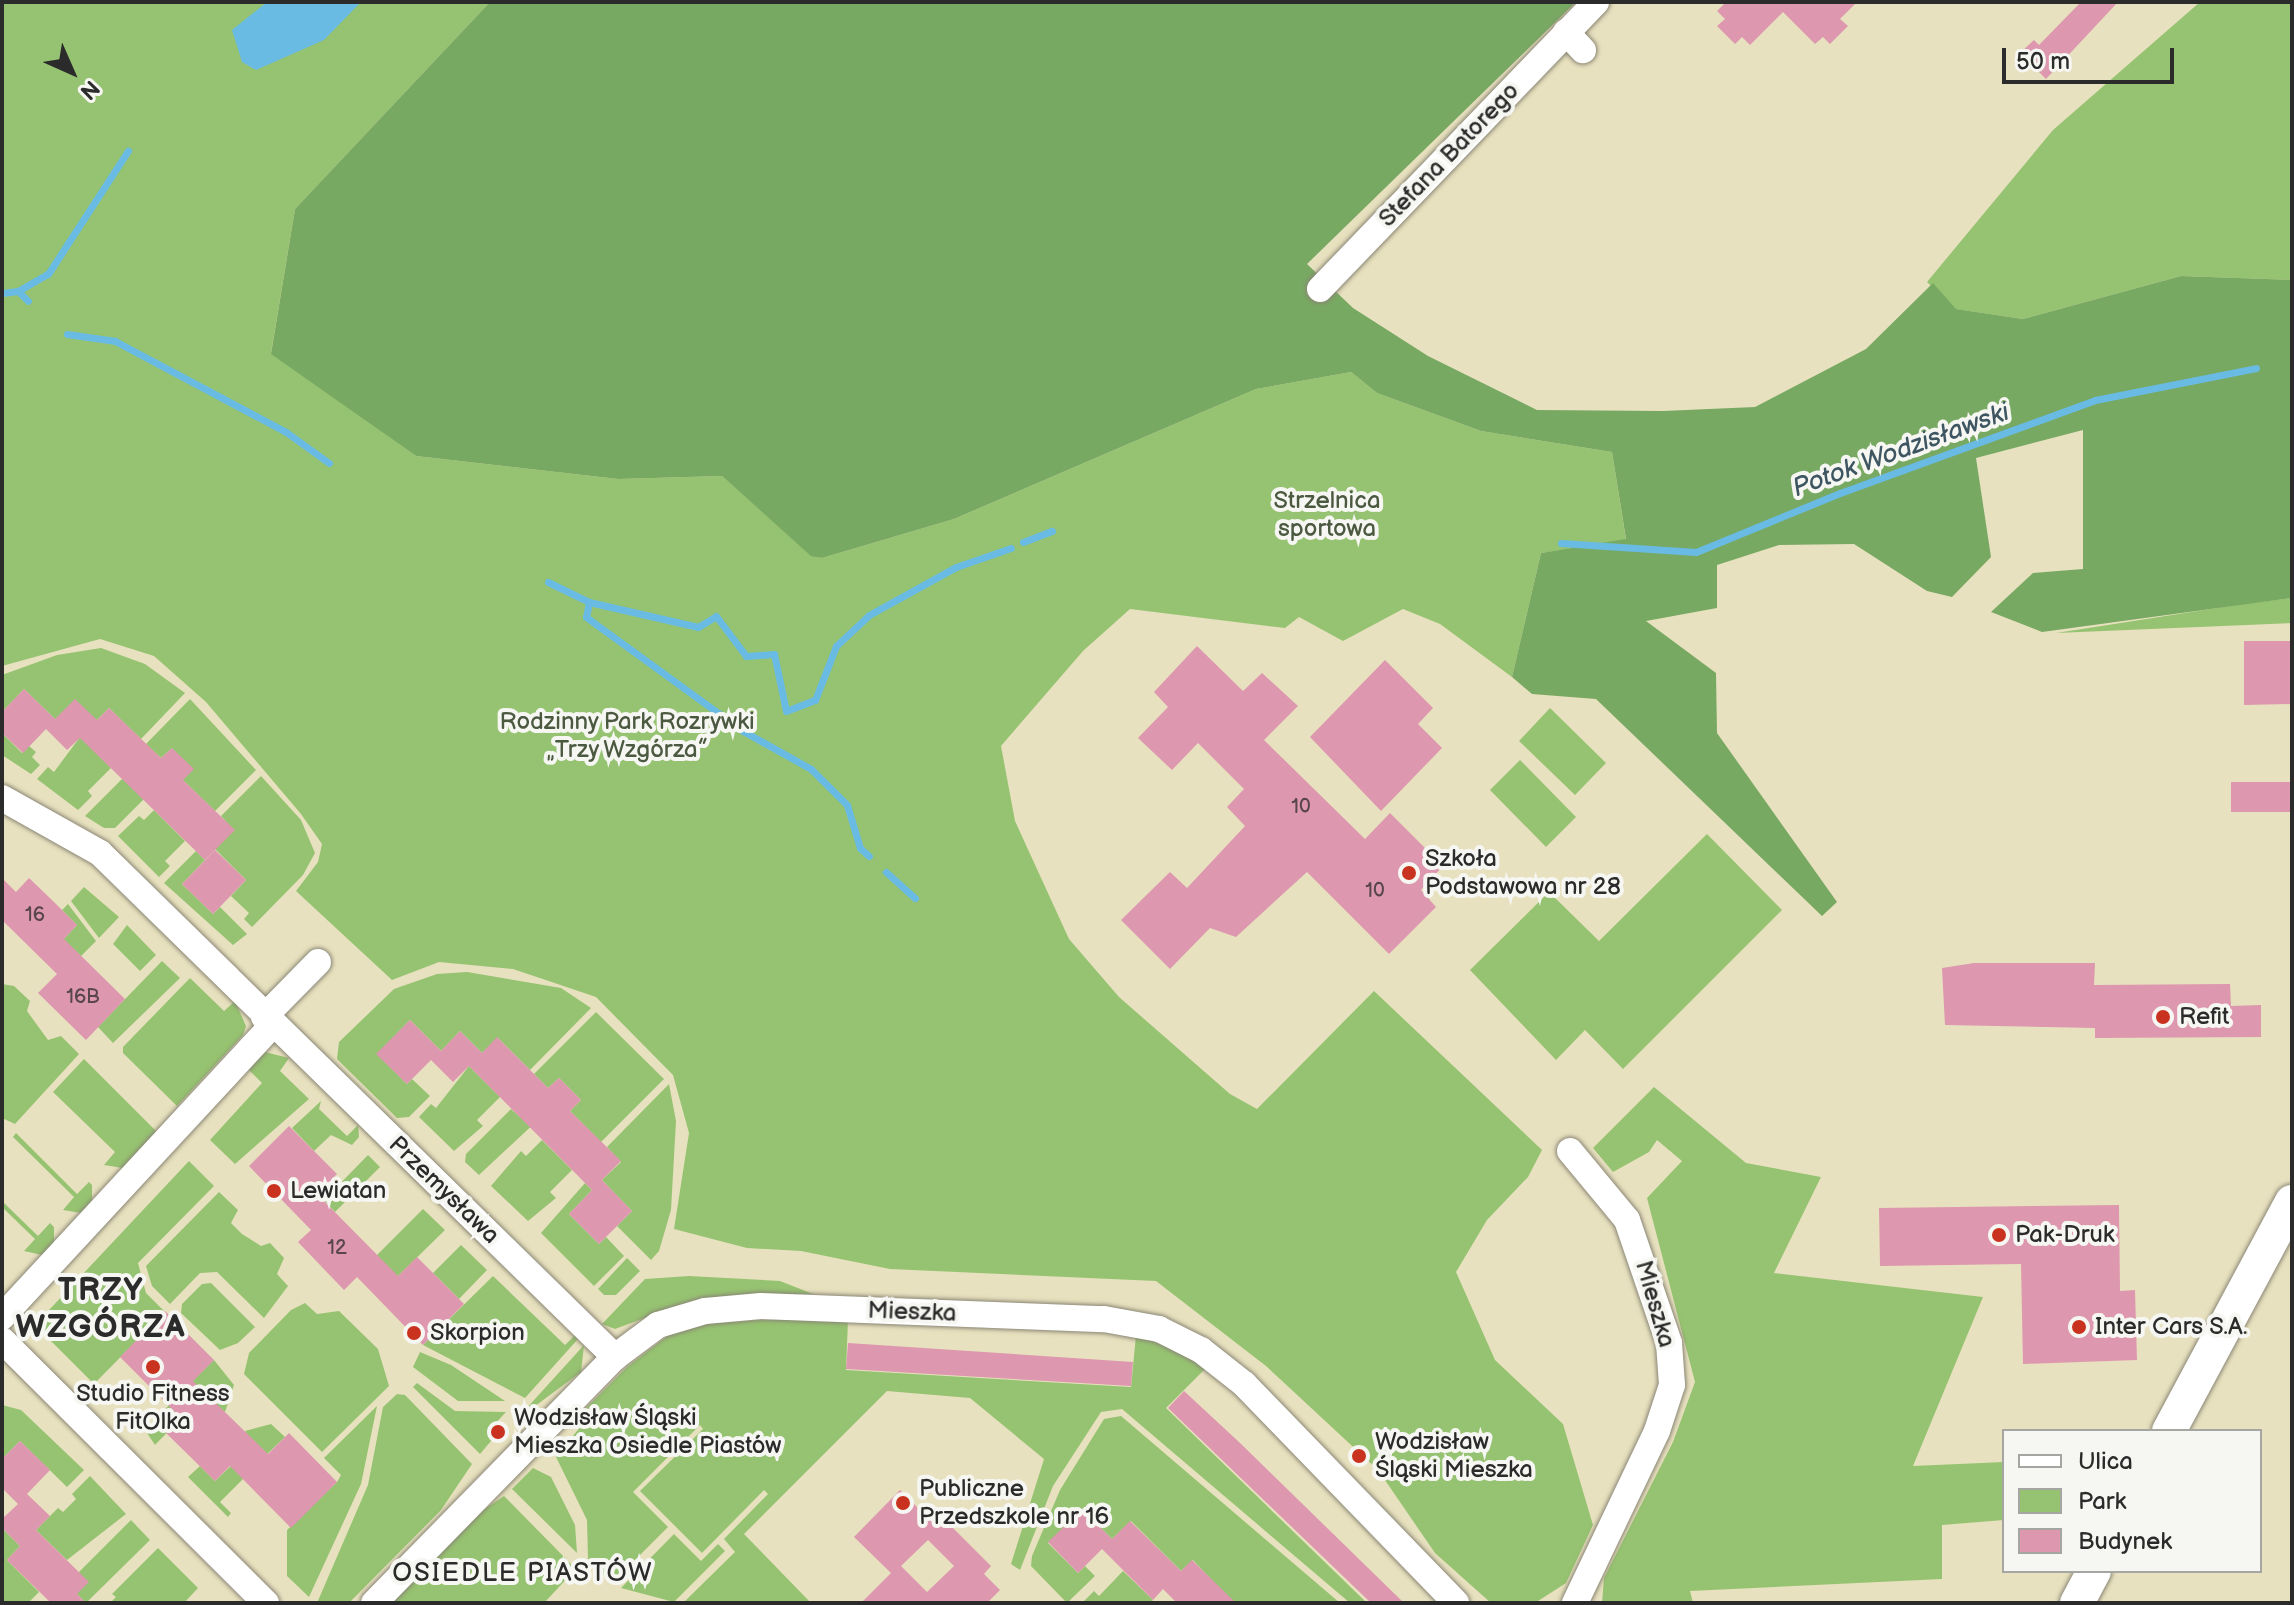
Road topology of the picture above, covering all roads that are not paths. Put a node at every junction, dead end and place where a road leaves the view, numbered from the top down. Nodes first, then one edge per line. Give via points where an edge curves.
1 (1596, 2) edge
2 (1330, 281) dead end
3 (2, 798) edge
4 (318, 962) dead end
5 (268, 1021) junction
6 (1570, 1151) dead end
7 (2292, 1202) edge
8 (2, 1317) edge
9 (2, 1340) edge
10 (615, 1357) junction
11 (2170, 1429) edge
12 (2093, 1573) edge
13 (266, 1603) edge
14 (374, 1603) edge
15 (1456, 1603) edge
16 (1575, 1603) edge
17 (2077, 1603) edge

1 - 2 street, Stefana Batorego via 1574,41
3 - 5 street, Przemysława via 93,847
4 - 5 street
5 - 8 street
5 - 10 street, Przemysława
6 - 16 street, Mieszka via 1627,1220 1669,1343 1672,1385 1657,1431
7 - 11 street
9 - 13 street
10 - 14 street, Mieszka
10 - 15 street, Mieszka via 658,1325 705,1311 761,1306 1104,1319 1159,1329 1201,1350 1244,1384
12 - 17 street

